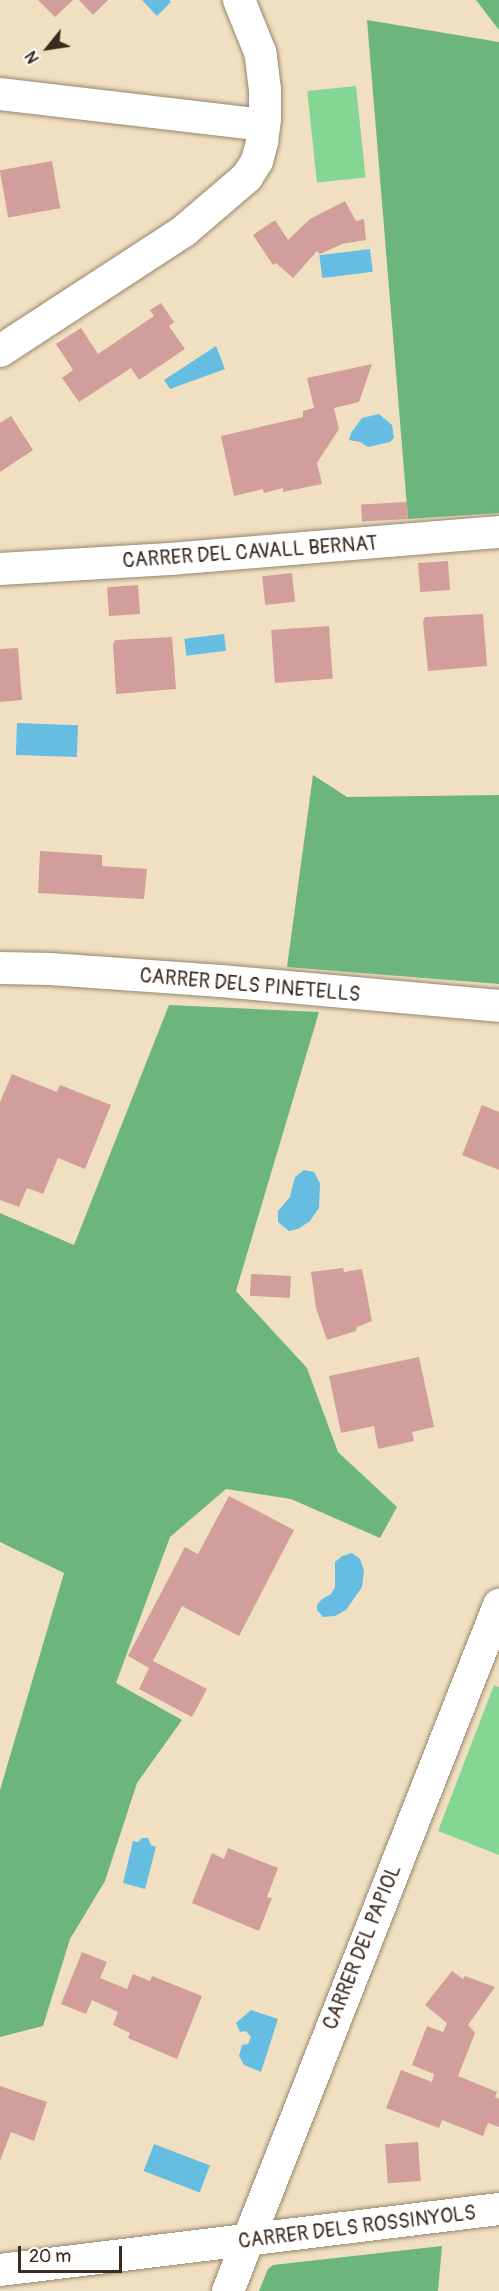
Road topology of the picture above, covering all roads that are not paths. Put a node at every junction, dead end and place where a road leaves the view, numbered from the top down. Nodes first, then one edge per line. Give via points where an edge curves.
1 (239, 0) edge
2 (0, 94) edge
3 (264, 125) junction
4 (0, 351) edge
5 (499, 532) edge
6 (0, 568) edge
7 (0, 968) edge
8 (499, 1006) edge
9 (499, 1605) edge
10 (499, 2210) edge
11 (247, 2240) junction
12 (0, 2270) edge
13 (228, 2291) edge

1 - 3 street via 260,52
2 - 3 street
3 - 4 street via 257,161 247,177 224,198 184,231
5 - 6 street, CARRER DEL CAVALL BERNAT via 170,559
7 - 8 street, CARRER DELS PINETELLS via 209,980
9 - 11 street, CARRER DEL PAPIOL
10 - 11 street, CARRER DELS ROSSINYOLS
11 - 12 street, CARRER DELS ROSSINYOLS
11 - 13 street, CARRER DEL PAPIOL

